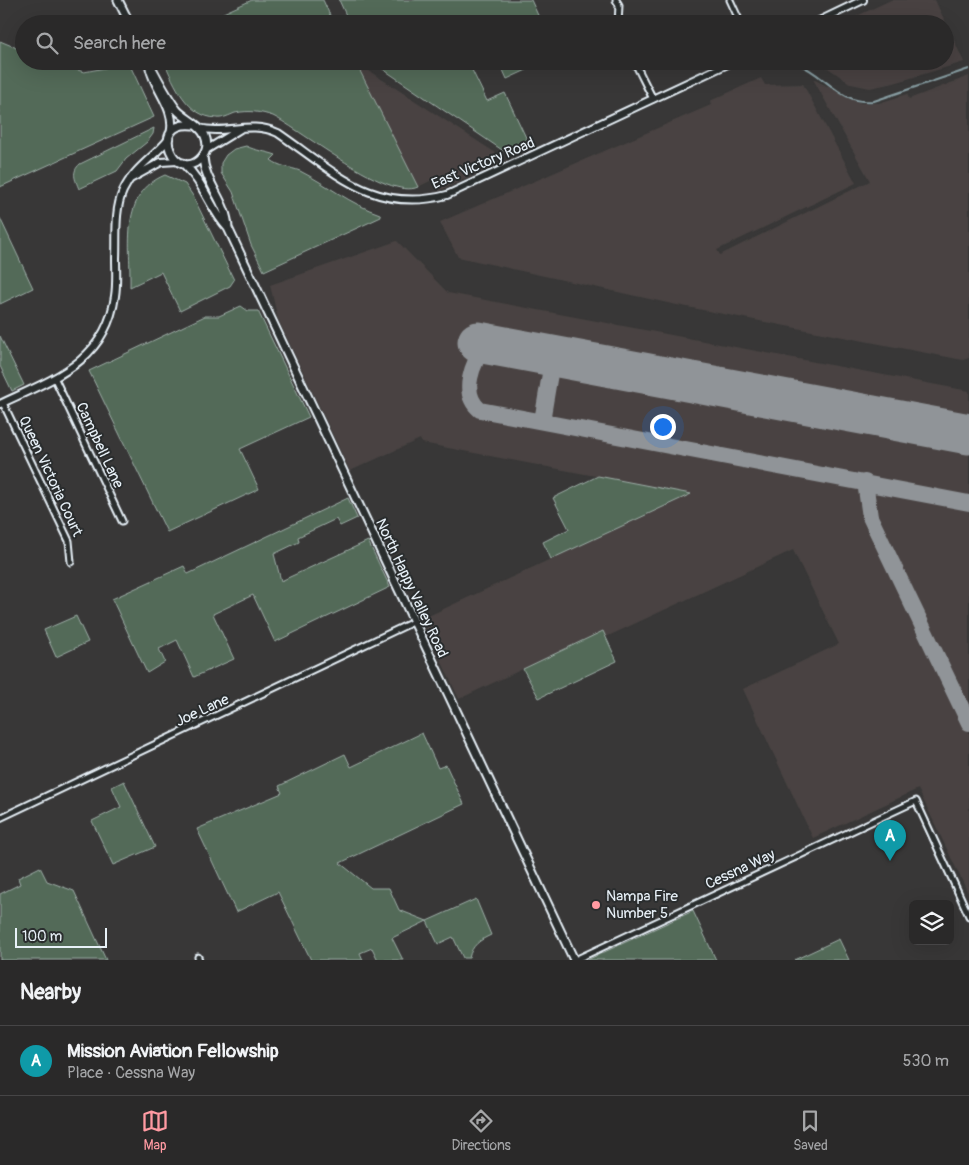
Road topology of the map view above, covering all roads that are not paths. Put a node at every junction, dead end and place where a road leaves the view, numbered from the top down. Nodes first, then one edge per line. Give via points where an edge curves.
1 (118, 0) edge
2 (616, 0) edge
3 (730, 0) edge
4 (863, 0) edge
5 (126, 15) edge
6 (618, 15) edge
7 (737, 15) edge
8 (832, 15) edge
9 (150, 70) edge
10 (153, 70) edge
11 (638, 70) edge
12 (715, 70) edge
13 (653, 99) junction
14 (196, 126) junction
15 (243, 127) junction
16 (169, 137) junction
17 (205, 153) junction
18 (180, 162) junction
19 (130, 179) junction
20 (228, 228) junction
21 (55, 379) junction
22 (1, 403) edge
23 (122, 521) dead end
24 (71, 562) dead end
25 (413, 622) junction
26 (0, 818) edge
27 (969, 916) edge
28 (574, 960) edge

1 - 5 main road
2 - 6 street
3 - 7 street
4 - 8 street
9 - 16 main road via 171,115
10 - 14 main road via 177,110
11 - 13 street
12 - 13 street, East Victory Road
13 - 15 street, East Victory Road via 447,195 417,201 399,201 366,191 278,133 265,128
14 - 15 street, East Victory Road via 216,131
14 - 16 main road via 181,126
14 - 17 main road via 206,138
15 - 17 street
16 - 18 main road via 170,153
16 - 19 street
17 - 18 main road via 193,163
17 - 20 main road, North Happy Valley Road via 206,176 224,210
18 - 19 street via 160,162
18 - 20 main road, North Happy Valley Road via 203,186
19 - 21 street via 120,198 117,214 116,295 108,324 91,351
20 - 25 main road, North Happy Valley Road
21 - 22 street
21 - 23 street, Campbell Lane
22 - 24 street, Queen Victoria Court via 69,541
25 - 26 street, Joe Lane
25 - 28 main road, North Happy Valley Road
27 - 28 street, Cessna Way via 916,802

